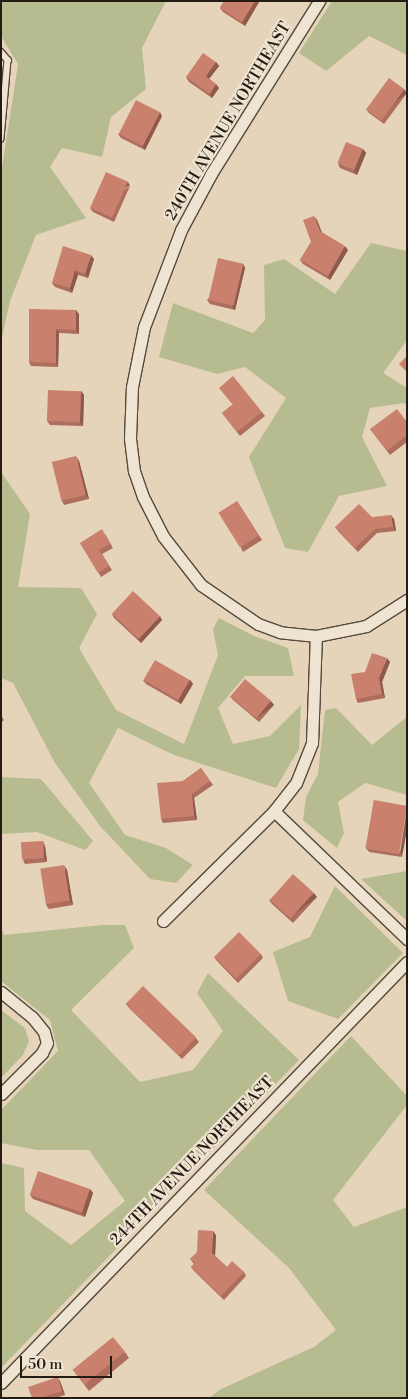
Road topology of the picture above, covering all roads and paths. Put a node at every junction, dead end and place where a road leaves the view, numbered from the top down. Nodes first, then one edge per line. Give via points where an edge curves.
1 (319, 1) edge
2 (1, 52) edge
3 (1, 139) edge
4 (407, 600) edge
5 (316, 636) junction
6 (274, 811) junction
7 (163, 921) dead end
8 (407, 939) edge
9 (407, 962) edge
10 (1, 992) edge
11 (1, 1094) edge
12 (1, 1383) edge

1 - 5 street, 240TH AVENUE NORTHEAST via 211,174 180,230 144,327 132,387 130,438 134,471 143,497 163,536 201,585 258,624 280,632
2 - 3 lane via 8,60
4 - 5 street, 240TH AVENUE NORTHEAST via 366,626
5 - 6 street via 312,743 296,783
6 - 7 street
6 - 8 street
9 - 12 street, 244TH AVENUE NORTHEAST
10 - 11 street via 40,1025 46,1038 46,1049

